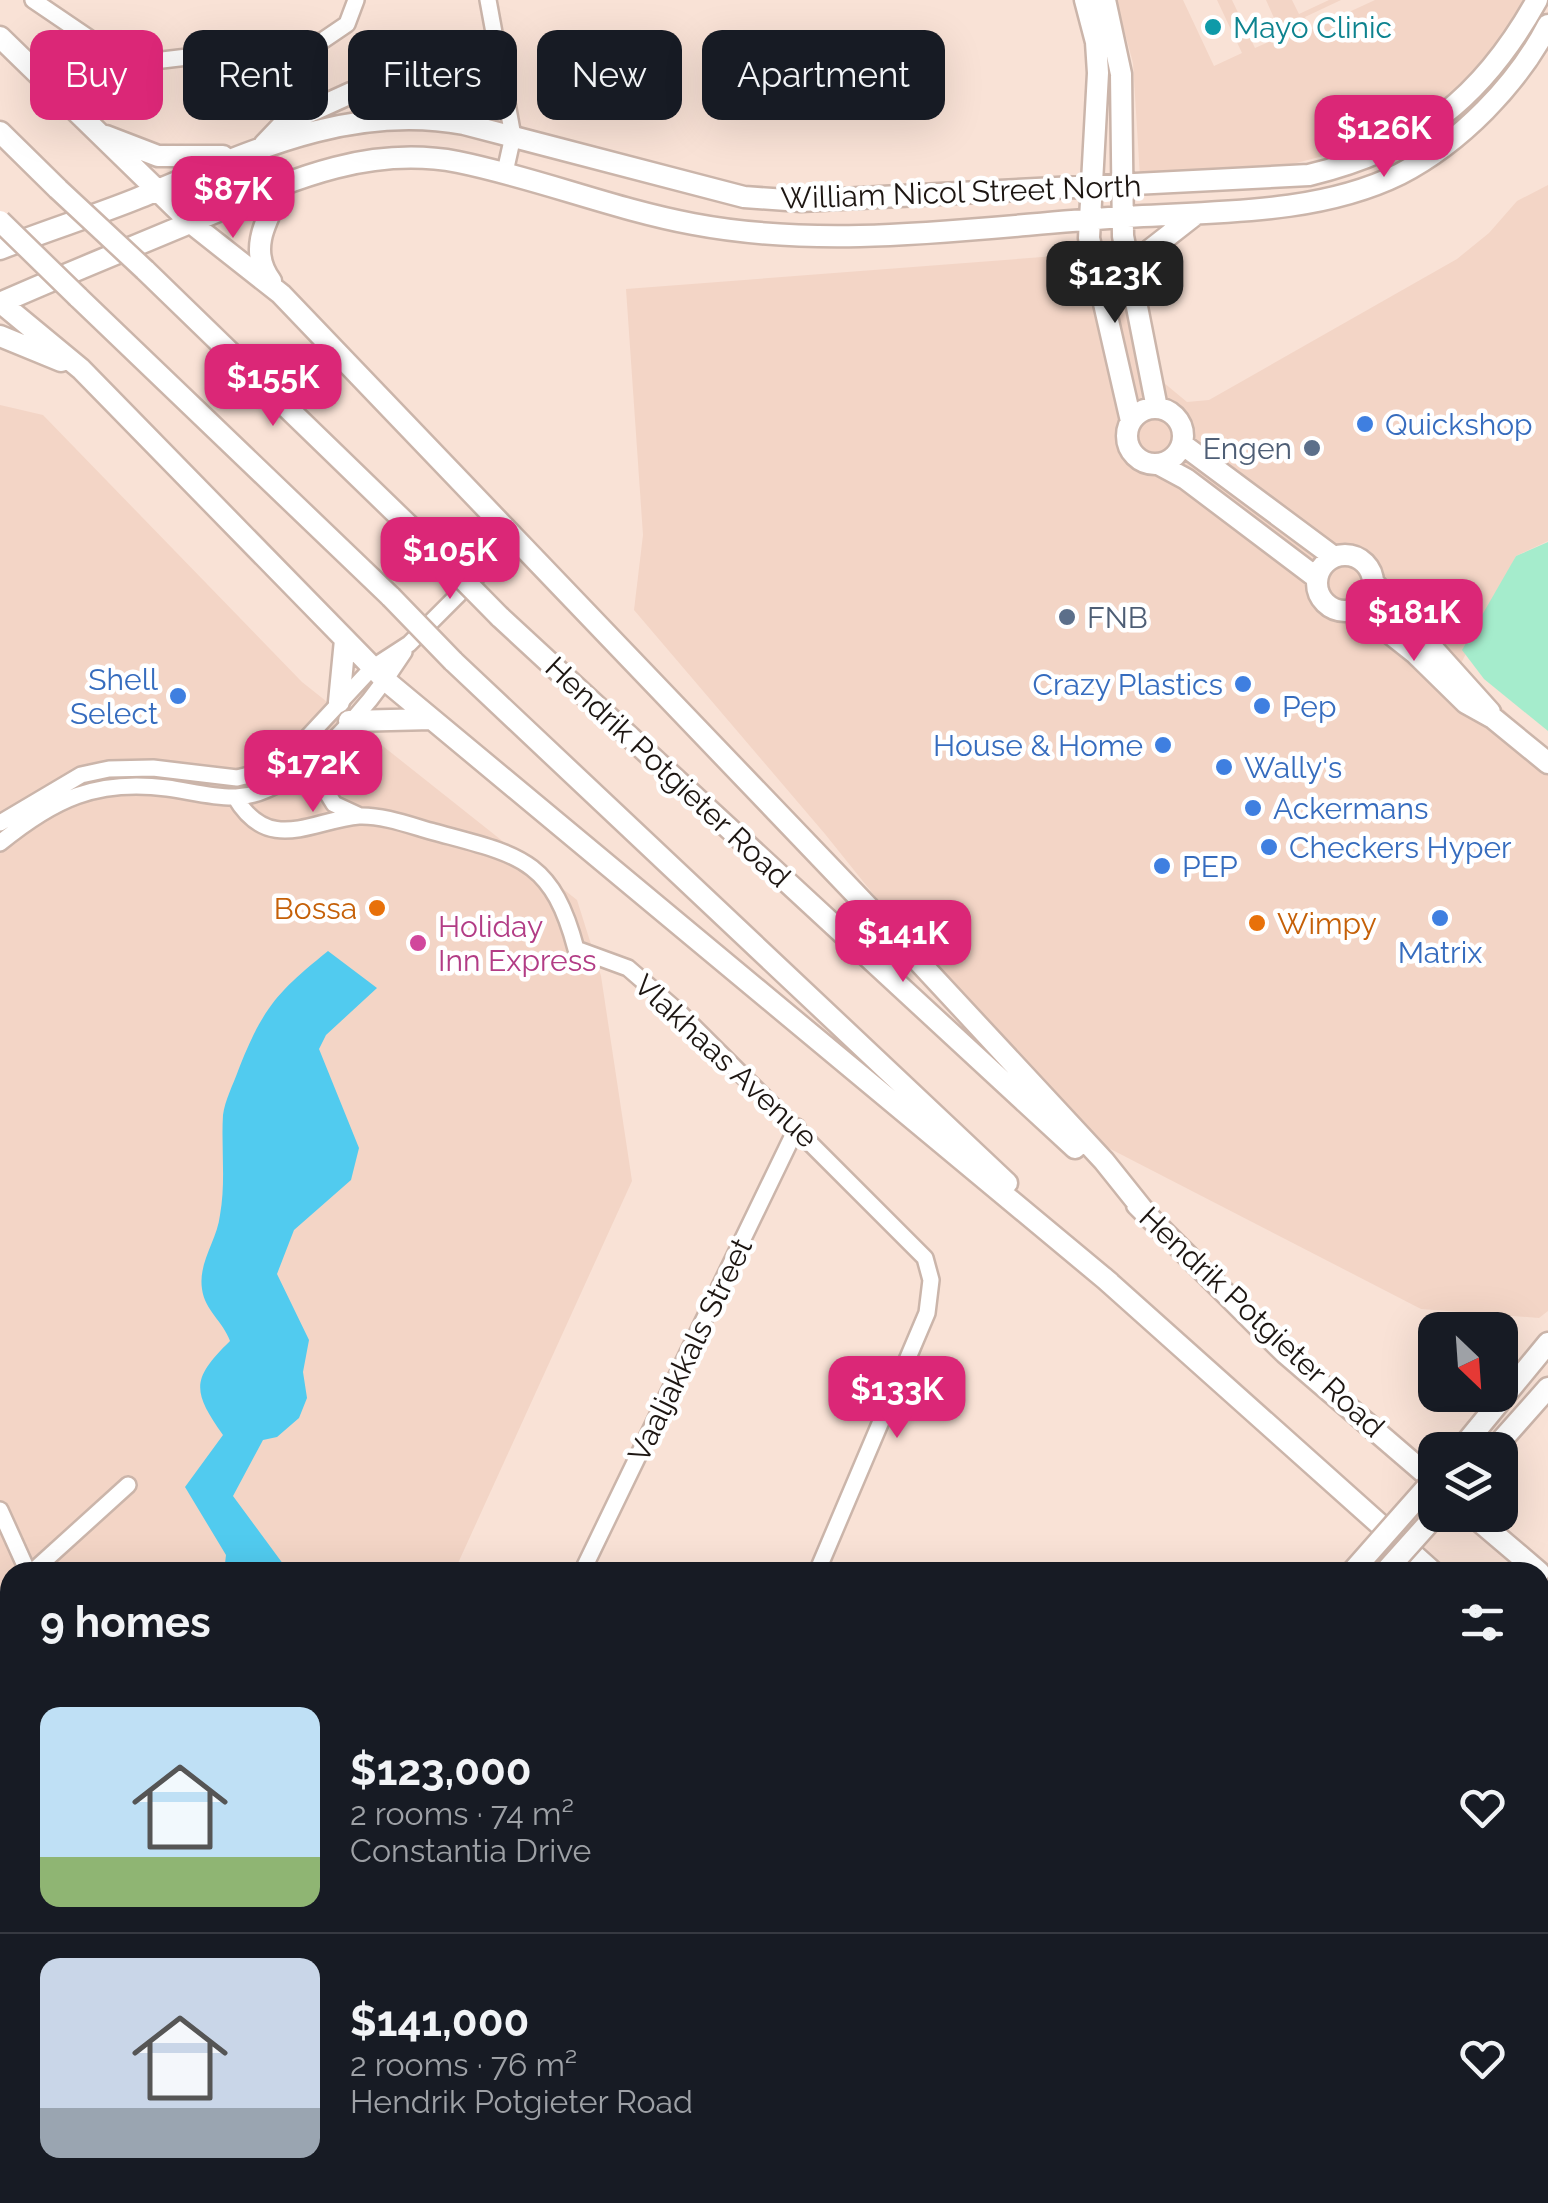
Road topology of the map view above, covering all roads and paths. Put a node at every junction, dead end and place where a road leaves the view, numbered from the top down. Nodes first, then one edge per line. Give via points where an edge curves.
1 (33, 0) edge
2 (356, 0) edge
3 (488, 0) edge
4 (1084, 0) edge
5 (1105, 0) edge
6 (1537, 0) edge
7 (1548, 25) edge
8 (492, 30) edge
9 (0, 37) edge
10 (348, 94) edge
11 (510, 120) edge
12 (0, 132) edge
13 (99, 134) junction
14 (513, 136) junction
15 (262, 146) junction
16 (236, 155) junction
17 (505, 172) junction
18 (285, 182) junction
19 (1122, 186) junction
20 (1091, 188) junction
21 (156, 190) junction
22 (1200, 211) junction
23 (1122, 217) junction
24 (1089, 219) junction
25 (0, 221) edge
26 (191, 223) junction
27 (0, 249) edge
28 (1133, 291) junction
29 (280, 294) junction
30 (0, 303) edge
31 (0, 336) edge
32 (81, 369) junction
33 (1157, 408) junction
34 (1131, 421) junction
35 (1182, 444) junction
36 (1160, 464) junction
37 (514, 539) junction
38 (1334, 557) junction
39 (1317, 578) junction
40 (1374, 583) junction
41 (1358, 608) junction
42 (345, 640) junction
43 (379, 674) junction
44 (344, 712) junction
45 (1493, 718) junction
46 (432, 719) junction
47 (1548, 763) edge
48 (310, 765) junction
49 (237, 778) junction
50 (235, 797) junction
51 (360, 816) junction
52 (0, 823) edge
53 (0, 844) edge
54 (797, 1128) junction
55 (1144, 1211) junction
56 (1110, 1284) junction
57 (1548, 1342) edge
58 (1548, 1388) edge
59 (1475, 1432) edge
60 (1509, 1432) edge
61 (1418, 1465) edge
62 (128, 1485) dead end
63 (1418, 1499) edge
64 (0, 1510) edge
65 (1421, 1532) edge
66 (1492, 1532) edge
67 (25, 1562) edge
68 (41, 1562) edge
69 (587, 1562) edge
70 (820, 1562) edge
71 (1361, 1562) edge
72 (1394, 1562) edge
73 (1422, 1562) edge
74 (1527, 1562) edge

1 - 2 street via 116,57 137,63 322,41 347,24
3 - 8 street
4 - 20 main road via 1098,73
5 - 19 main road via 1121,74
6 - 19 main road, William Nicol Street North via 1504,54 1461,102 1394,148 1357,164 1276,180
7 - 22 main road, William Nicol Street North via 1490,104 1401,173 1299,203
9 - 13 main road
10 - 15 main road via 286,123
11 - 14 street
12 - 55 main road, Hendrik Potgieter Road, bridge via 500,617
13 - 16 main road via 158,156
13 - 21 main road
14 - 15 main road, William Nicol Street North via 432,118 385,118
14 - 17 street
14 - 20 main road, William Nicol Street North via 744,197 801,201
15 - 16 main road, William Nicol Street North
16 - 21 main road, William Nicol Street North
17 - 18 main road, William Nicol Street North via 424,155 394,156
17 - 24 main road, William Nicol Street North via 692,224 770,234 892,234
18 - 26 main road, William Nicol Street North
18 - 29 main road via 258,247
19 - 20 main road, William Nicol Street North
19 - 23 main road
20 - 24 main road
21 - 26 main road
21 - 27 main road, William Nicol Street North
22 - 23 main road, William Nicol Street North
22 - 28 main road via 1150,250
23 - 24 main road, William Nicol Street North
23 - 28 main road
24 - 34 main road
25 - 56 main road, bridge
26 - 29 main road
26 - 30 main road, William Nicol Street North
28 - 33 main road
29 - 37 main road
30 - 32 main road
31 - 32 main road
32 - 42 main road
33 - 34 main road
33 - 35 main road via 1175,416
34 - 36 main road via 1126,435 1132,454
35 - 36 main road
35 - 38 main road
36 - 39 main road
37 - 43 street
37 - 55 main road via 868,907
38 - 39 main road
38 - 40 main road via 1361,560
39 - 41 main road via 1326,606
40 - 41 main road
40 - 45 main road
41 - 45 main road via 1466,703
42 - 43 main road
42 - 44 main road
43 - 44 street
43 - 46 main road
44 - 46 main road
44 - 48 street
44 - 49 street via 266,772
45 - 47 main road
46 - 56 main road
48 - 50 street via 282,784
48 - 51 street via 334,804
49 - 50 street
49 - 52 street via 108,769 81,776
50 - 51 street, Vlakhaas Avenue via 255,820 292,832
50 - 53 street, Vlakhaas Avenue via 150,786 84,790
51 - 54 street, Vlakhaas Avenue via 518,858 559,895 576,950 628,968
54 - 69 street, Vaaljakkals Street
54 - 70 street, Vlakhaas Avenue via 930,1269 926,1313
55 - 61 main road, Hendrik Potgieter Road via 1285,1352
56 - 73 main road
57 - 59 main road
58 - 60 main road
62 - 68 street
63 - 71 main road, bridge
64 - 67 street
65 - 72 main road, bridge
66 - 74 main road

